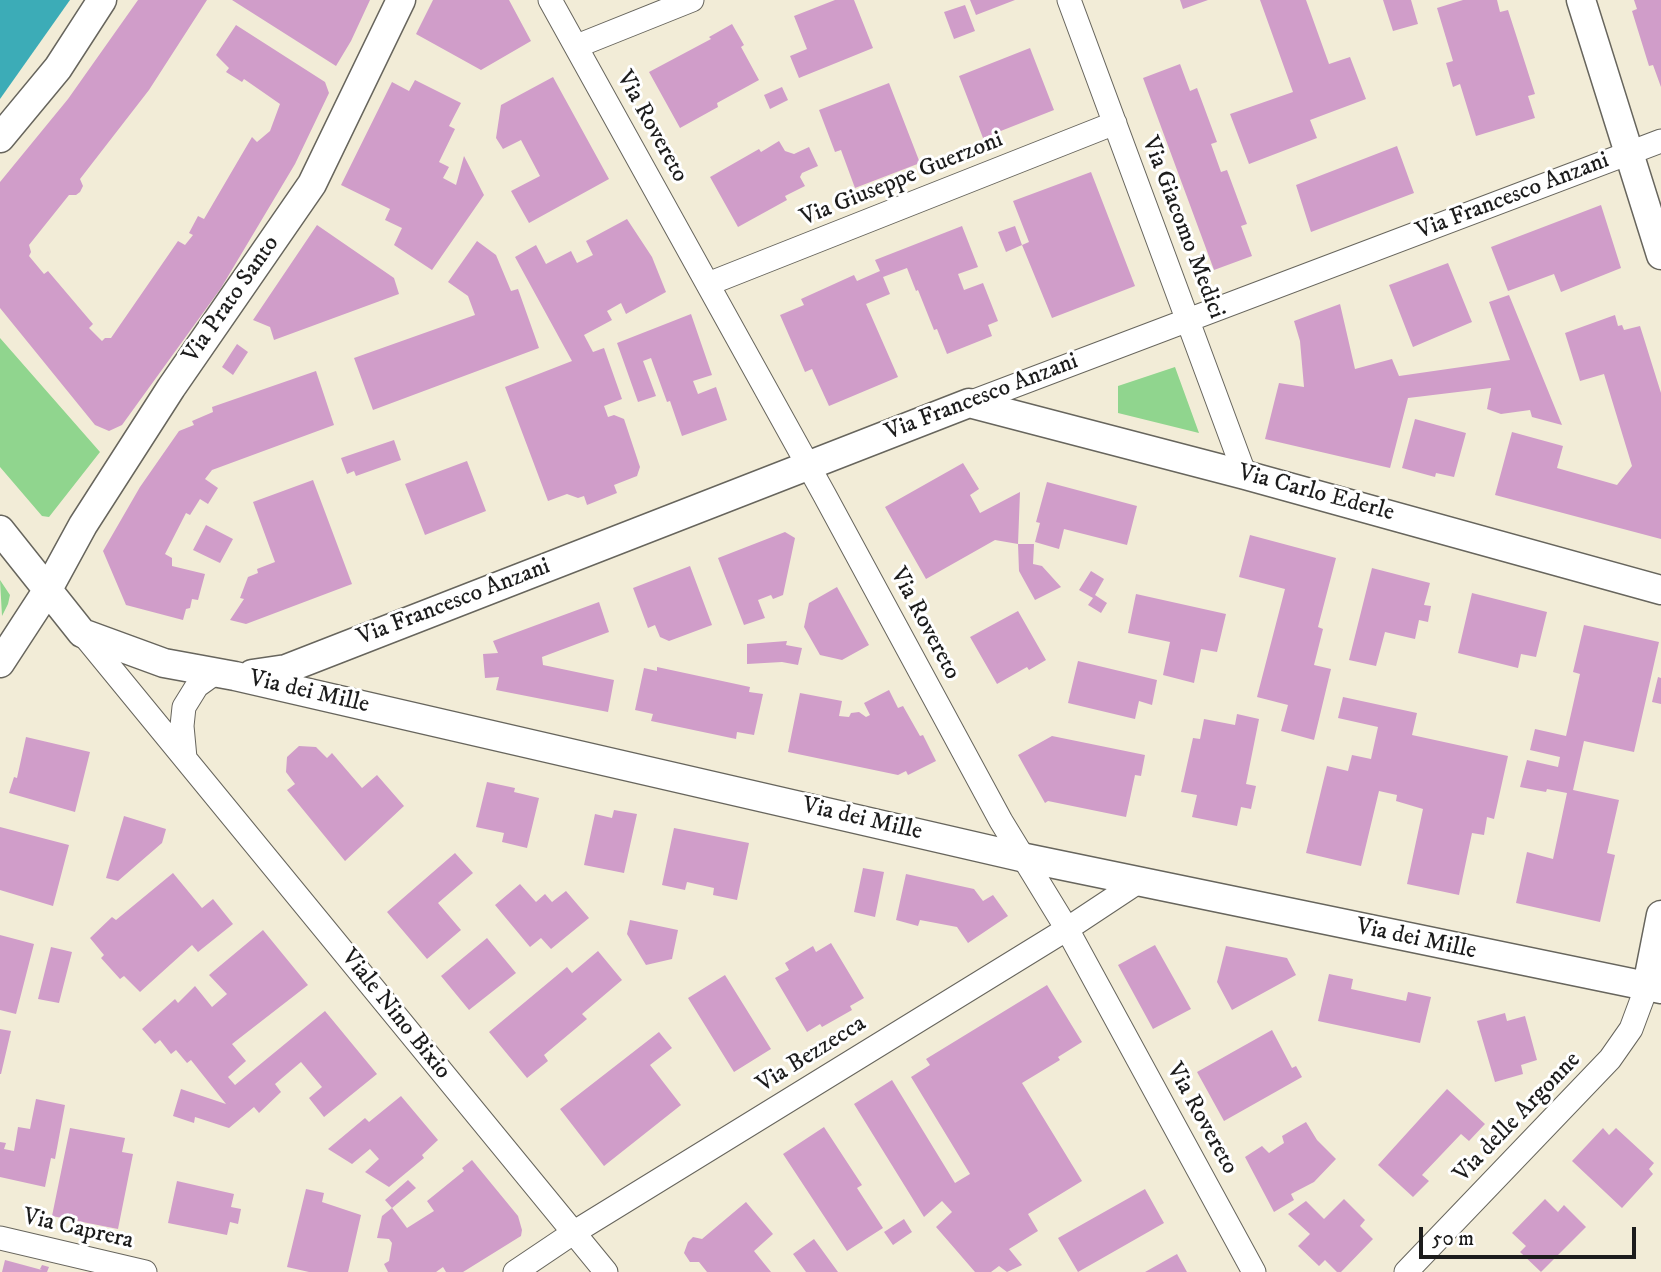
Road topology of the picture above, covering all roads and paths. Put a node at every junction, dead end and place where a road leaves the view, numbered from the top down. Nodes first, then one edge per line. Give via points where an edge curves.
1 (102, 0) edge
2 (401, 0) edge
3 (550, 0) edge
4 (692, 0) edge
5 (1069, 0) edge
6 (1581, 0) edge
7 (577, 46) junction
8 (1115, 123) junction
9 (0, 138) edge
10 (1661, 141) edge
11 (1629, 153) junction
12 (1661, 254) edge
13 (708, 285) junction
14 (1189, 318) junction
15 (969, 403) junction
16 (808, 464) junction
17 (1245, 475) junction
18 (0, 530) edge
19 (1661, 590) edge
20 (47, 591) junction
21 (82, 633) junction
22 (338, 648) junction
23 (0, 663) edge
24 (225, 675) junction
25 (345, 702) junction
26 (185, 758) junction
27 (1021, 857) junction
28 (1138, 882) junction
29 (1661, 915) edge
30 (1067, 929) junction
31 (1654, 987) edge
32 (573, 1233) junction
33 (0, 1238) edge
34 (145, 1272) edge
35 (515, 1272) edge
36 (606, 1272) edge
37 (1254, 1272) edge
38 (1406, 1272) edge

1 - 9 street via 58,68
2 - 20 street, Via Prato Santo via 312,184 171,388 83,525
3 - 7 street, Via Rovereto
4 - 7 street
5 - 8 street, Via Giacomo Medici
6 - 11 street
7 - 13 street, Via Rovereto
8 - 13 street, Via Giuseppe Guerzoni
8 - 14 street, Via Giacomo Medici
10 - 11 street, Via Francesco Anzani
11 - 12 street
11 - 14 street, Via Francesco Anzani
13 - 16 street, Via Rovereto
14 - 15 street, Via Francesco Anzani
14 - 17 street, Via Giacomo Medici
15 - 16 street, Via Francesco Anzani
15 - 17 street, Via Carlo Ederle
16 - 22 street, Via Francesco Anzani
16 - 27 street, Via Rovereto
17 - 19 street, Via Carlo Ederle
18 - 20 street, Viale Nino Bixio
20 - 21 street, Viale Nino Bixio
20 - 23 street, Via Prato Santo
21 - 24 street, Via dei Mille via 164,663
21 - 26 street, Viale Nino Bixio
22 - 24 street, Via Francesco Anzani via 286,669
22 - 25 street, Via Francesco Anzani via 330,676
24 - 25 street, Via dei Mille
24 - 26 street via 197,686 184,707
25 - 27 street, Via dei Mille
26 - 32 street, Viale Nino Bixio
27 - 28 street, Via dei Mille
27 - 30 street, Via Rovereto
28 - 30 street, Via Bezzecca
28 - 31 street, Via dei Mille
29 - 31 street
30 - 32 street, Via Bezzecca
30 - 37 street, Via Rovereto
31 - 38 street, Via delle Argonne via 1610,1059
32 - 35 street, Via Bezzecca
32 - 36 street, Viale Nino Bixio
33 - 34 street, Via Caprera

